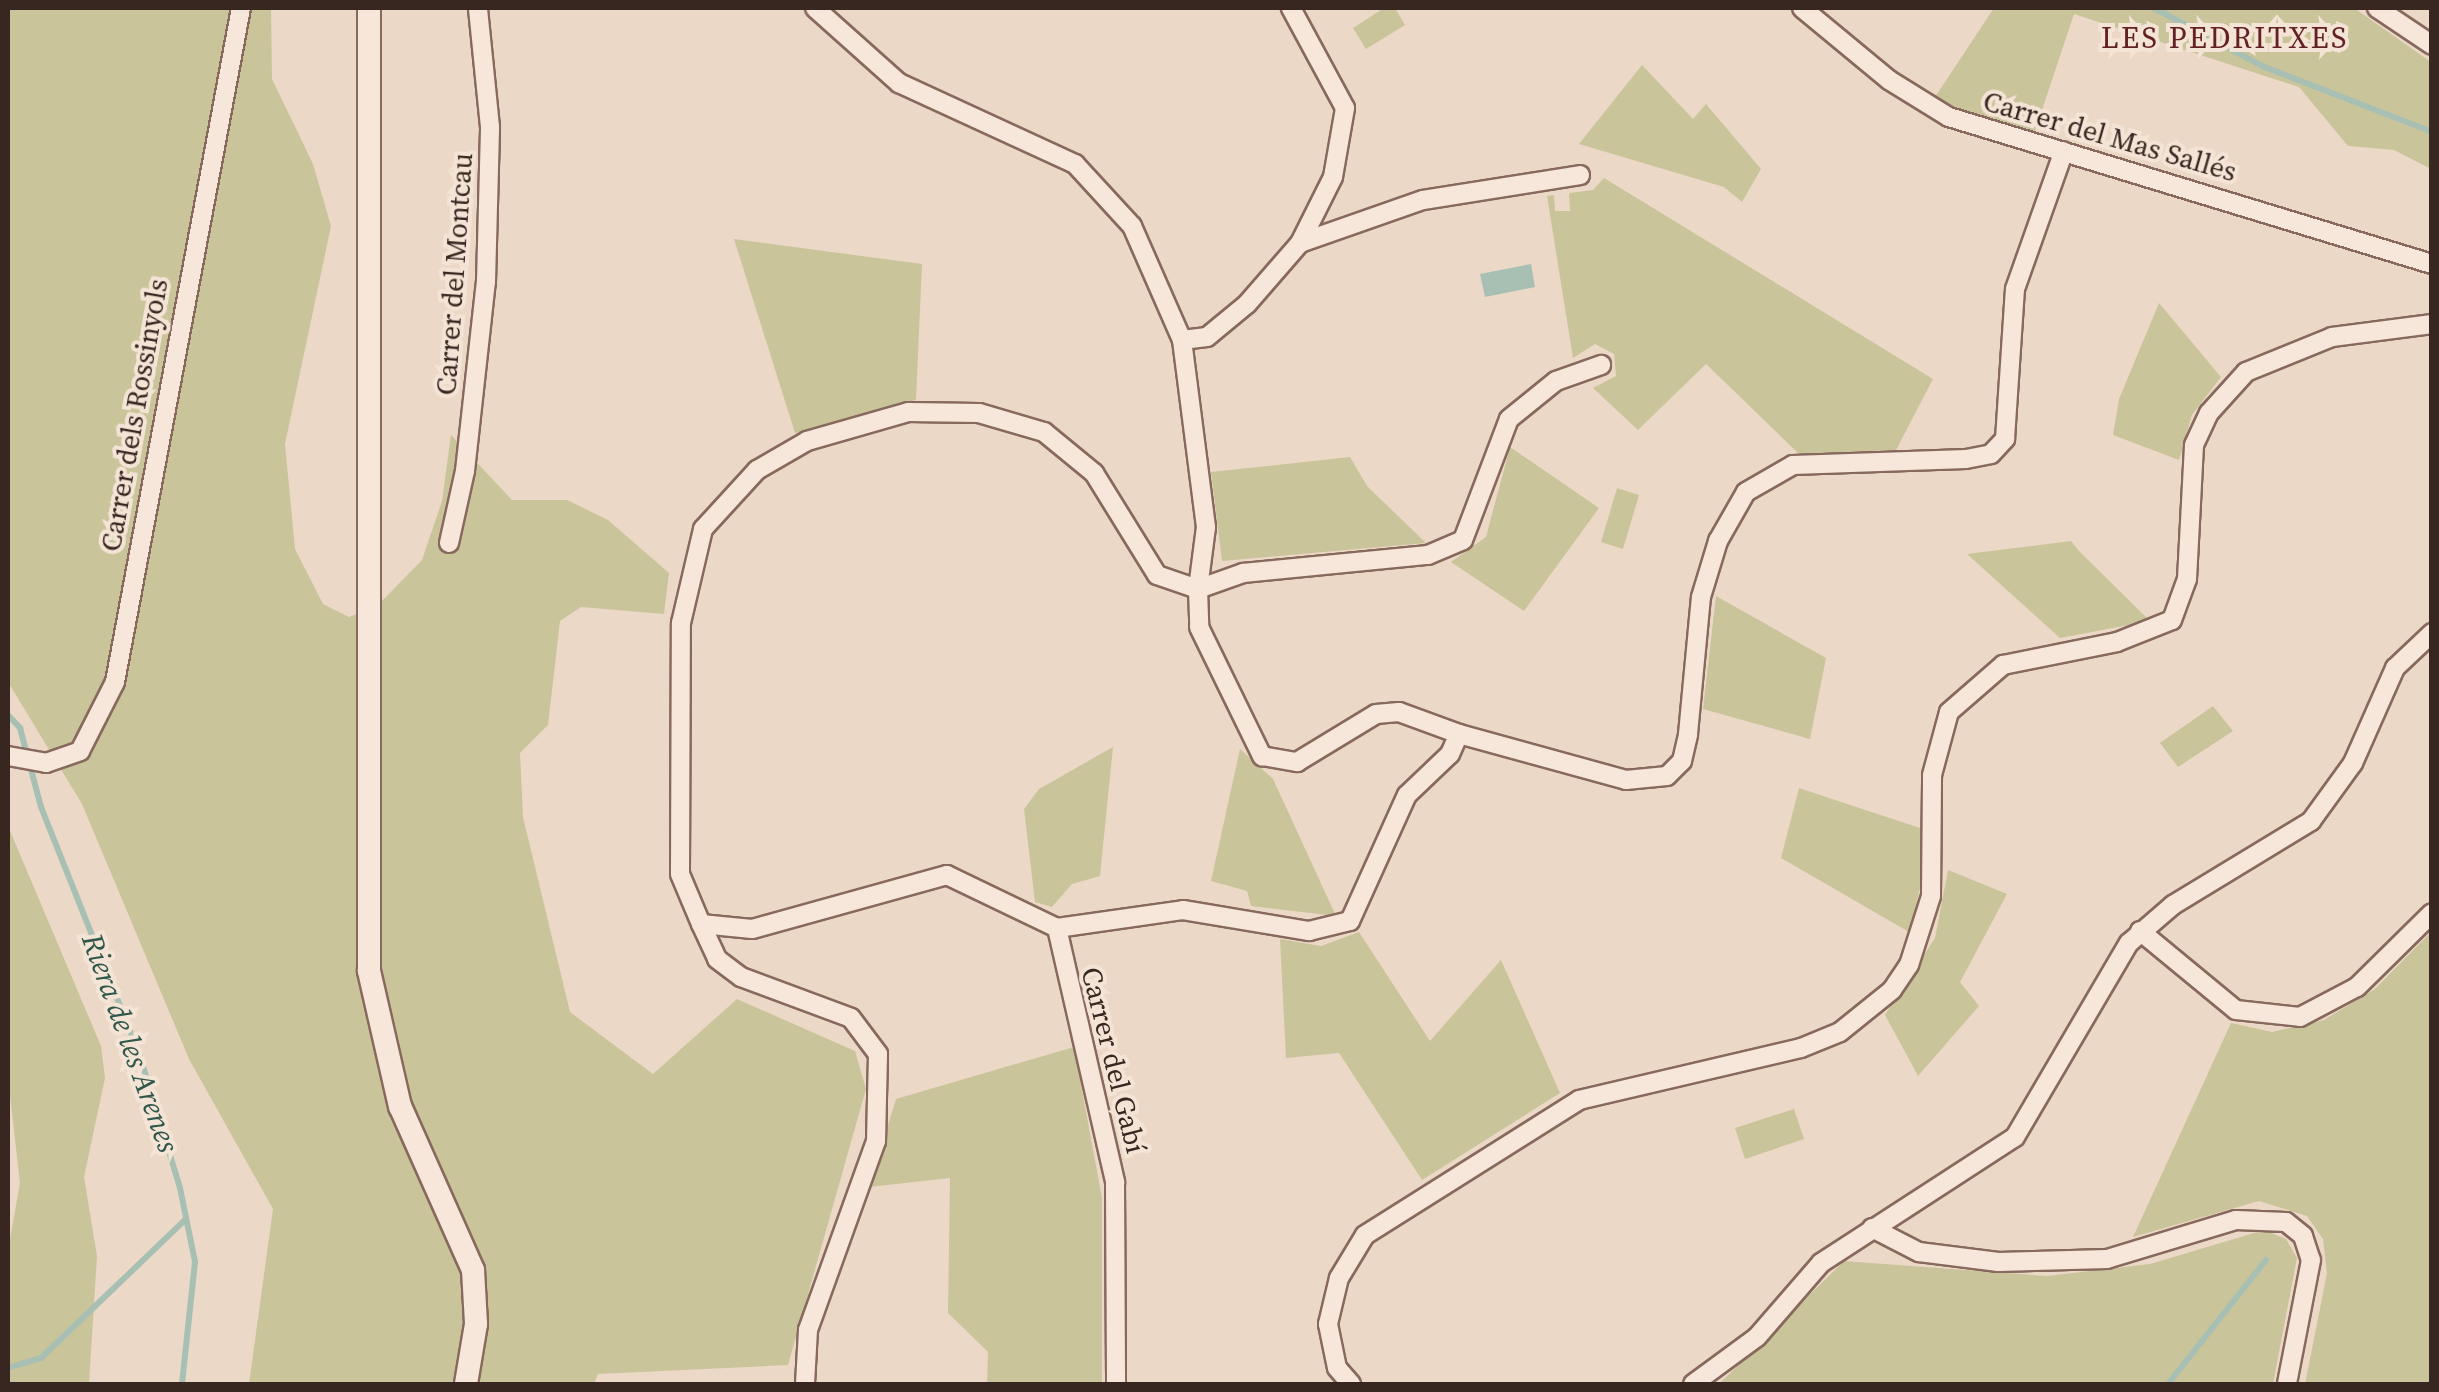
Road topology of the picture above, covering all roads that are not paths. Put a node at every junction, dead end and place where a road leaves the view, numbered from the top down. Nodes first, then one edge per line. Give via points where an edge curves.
1 (242, 8) edge
2 (369, 8) edge
3 (478, 8) edge
4 (815, 8) edge
5 (1291, 8) edge
6 (1802, 8) edge
7 (2377, 8) edge
8 (2432, 46) edge
9 (2064, 151) junction
10 (1580, 175) dead end
11 (1300, 244) junction
12 (2432, 264) edge
13 (2432, 324) edge
14 (1182, 340) junction
15 (1601, 365) dead end
16 (449, 542) dead end
17 (1198, 589) junction
18 (2432, 633) edge
19 (1458, 734) junction
20 (8, 756) edge
21 (2432, 913) edge
22 (701, 924) junction
23 (1058, 928) junction
24 (2140, 932) junction
25 (1872, 1228) junction
26 (466, 1384) edge
27 (805, 1384) edge
28 (1116, 1384) edge
29 (1350, 1384) edge
30 (1693, 1384) edge
31 (2287, 1384) edge

1 - 20 street, Carrer dels Rossinyols via 115,682 80,751 46,763
2 - 26 street via 369,971 400,1106 473,1270 476,1324
3 - 16 street, Carrer del Montcau via 490,126 486,282 466,471
4 - 14 street via 885,75 1040,142 1106,190 1132,226
5 - 11 street via 1346,108 1333,177
6 - 9 street, Carrer del Mas Sallés via 1916,100
7 - 8 street
9 - 12 street, Carrer del Mas Sallés
9 - 19 street via 2015,288 2005,439 1991,454 1966,459 1793,465 1746,492 1718,541 1701,598 1688,734 1682,761 1667,776 1626,780
10 - 11 street via 1423,200
11 - 14 street via 1224,324 1207,337
13 - 29 street via 2332,338 2246,372 2209,413 2194,445 2187,579 2172,620 2117,642 2003,665 1948,712 1932,775 1931,896 1909,965 1892,990 1840,1032 1801,1048 1579,1100 1365,1235 1338,1278 1328,1324 1337,1368
14 - 17 street via 1206,527
15 - 17 street via 1556,380 1509,419 1464,540 1428,555 1243,573
17 - 19 street via 1199,627 1272,763 1297,762 1376,714 1399,712
17 - 22 street via 1156,574 1094,473 1069,449 1008,420 908,412 807,441 756,470 703,529 681,623 680,874
18 - 24 street via 2395,668 2353,764 2311,822
19 - 23 street via 1450,754 1406,795 1350,921 1309,931 1184,910
21 - 24 street via 2357,987 2300,1017 2236,1010
22 - 23 street via 752,930 947,875
22 - 27 street via 716,959 741,978 850,1018 878,1054 884,1084 876,1141 808,1330
23 - 28 street, Carrer del Gabí via 1115,1182
24 - 25 street via 2090,1000 2015,1137
25 - 30 street via 1820,1263 1757,1337
25 - 31 street via 1919,1252 2032,1262 2162,1248 2236,1220 2286,1222 2304,1236 2311,1260

